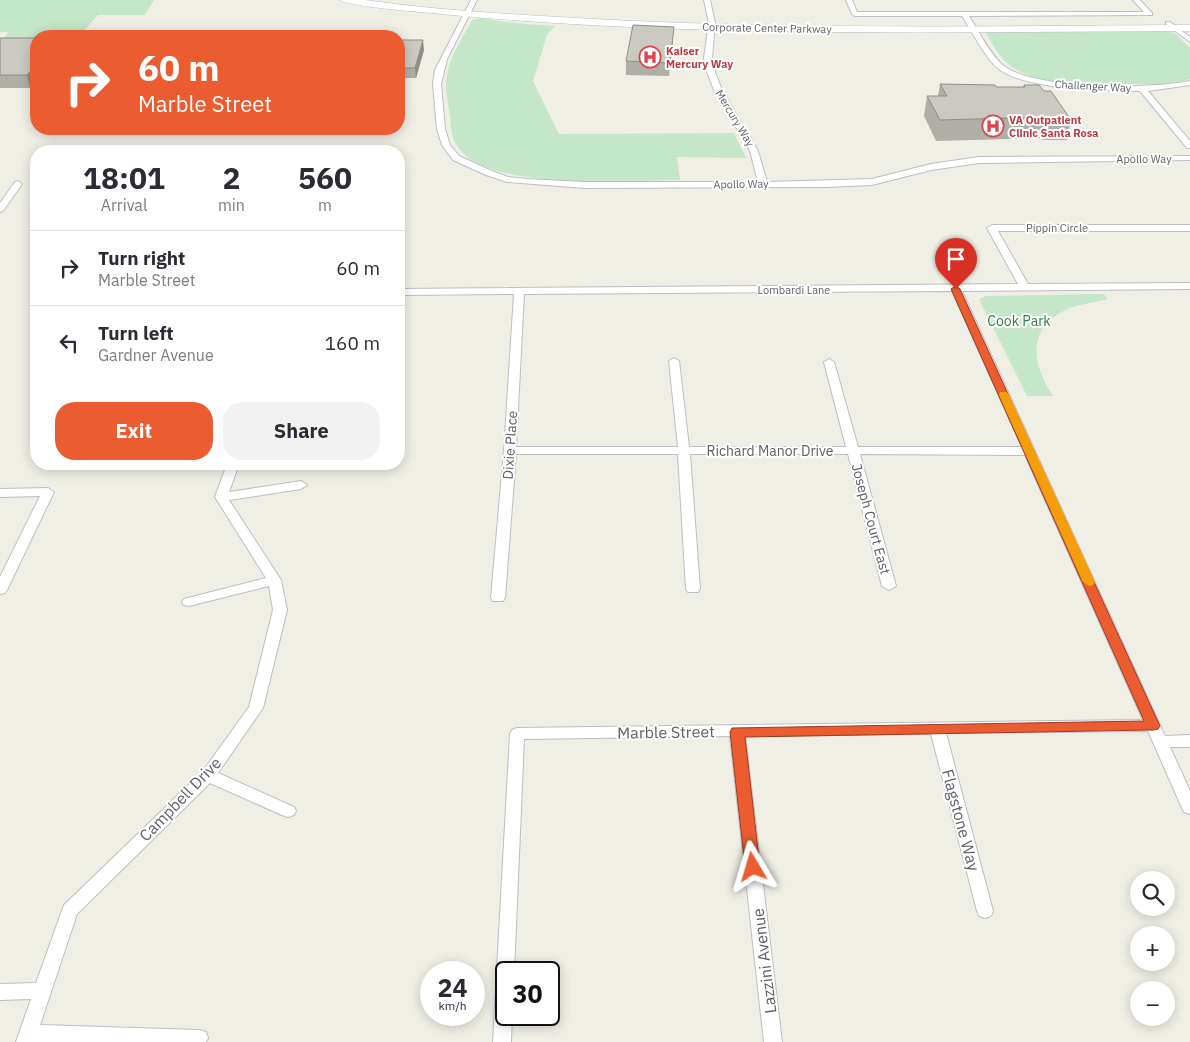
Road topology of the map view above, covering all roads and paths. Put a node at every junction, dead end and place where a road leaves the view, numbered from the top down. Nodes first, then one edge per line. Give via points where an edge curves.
1 (345, 0) edge
2 (388, 0) edge
3 (707, 0) edge
4 (849, 0) edge
5 (1136, 0) edge
6 (470, 7) edge
7 (965, 15) junction
8 (1190, 23) edge
9 (712, 25) junction
10 (1172, 26) junction
11 (973, 27) junction
12 (1190, 28) edge
13 (1190, 40) edge
14 (1190, 83) edge
15 (1142, 88) junction
16 (1190, 146) edge
17 (1190, 158) edge
18 (18, 184) dead end
19 (763, 184) junction
20 (0, 209) edge
21 (1190, 228) edge
22 (1190, 286) edge
23 (1025, 288) junction
24 (956, 289) junction
25 (405, 292) edge
26 (519, 292) junction
27 (674, 361) dead end
28 (829, 362) dead end
29 (510, 450) junction
30 (684, 451) junction
31 (852, 451) junction
32 (1029, 451) junction
33 (231, 470) edge
34 (300, 485) dead end
35 (0, 493) edge
36 (221, 497) junction
37 (274, 580) junction
38 (889, 586) dead end
39 (693, 589) dead end
40 (0, 590) edge
41 (498, 598) dead end
42 (189, 602) dead end
43 (1153, 726) junction
44 (937, 729) junction
45 (737, 732) junction
46 (1190, 741) edge
47 (1160, 742) junction
48 (208, 775) junction
49 (1190, 808) edge
50 (288, 811) dead end
51 (985, 911) dead end
52 (42, 991) junction
53 (0, 992) edge
54 (26, 1037) edge
55 (199, 1038) dead end
56 (502, 1042) edge
57 (773, 1042) edge

1 - 6 street, Corporate Center Parkway
2 - 6 street, Corporate Center Parkway
3 - 9 street, Mercury Way
4 - 7 street via 855,14
5 - 7 street via 1150,14
6 - 9 street, Corporate Center Parkway
6 - 19 street, Apollo Way via 443,59 437,84 444,137 456,158 489,173 527,182 600,186
7 - 11 street, Challenger Way
8 - 10 street, Corporate Center Parkway
9 - 11 street, Corporate Center Parkway
9 - 19 street, Mercury Way via 708,58 710,72 754,150
10 - 11 street, Corporate Center Parkway
10 - 12 street, Corporate Center Parkway
10 - 13 street
11 - 15 street, Challenger Way via 1002,68 1028,78 1054,85
14 - 15 street, Challenger Way
15 - 16 street
17 - 19 street, Apollo Way via 979,160 931,167 872,182
18 - 20 street
21 - 23 street, Pippin Circle via 992,228
22 - 23 street, Lombardi Lane
23 - 24 street, Lombardi Lane
24 - 26 street, Lombardi Lane
24 - 32 street
25 - 26 street, Lombardi Lane
26 - 29 street, Dixie Place
27 - 30 street
28 - 31 street, Joseph Court East
29 - 30 street, Richard Manor Drive
29 - 41 street, Dixie Place
30 - 31 street, Richard Manor Drive
30 - 39 street
31 - 32 street, Richard Manor Drive
31 - 38 street, Joseph Court East
32 - 43 street
33 - 36 street
34 - 36 street
35 - 40 street via 48,492
36 - 37 street, Campbell Drive
37 - 42 street
37 - 48 street, Campbell Drive via 280,610 256,708
43 - 44 street, Marble Street
43 - 47 street
44 - 45 street, Marble Street
44 - 51 street, Flagstone Way
45 - 56 street, Marble Street via 517,734
45 - 57 street, Lazzini Avenue
46 - 47 street
47 - 49 street
48 - 50 street
48 - 52 street, Campbell Drive via 70,910
52 - 53 street
52 - 54 street, Campbell Drive
54 - 55 street

